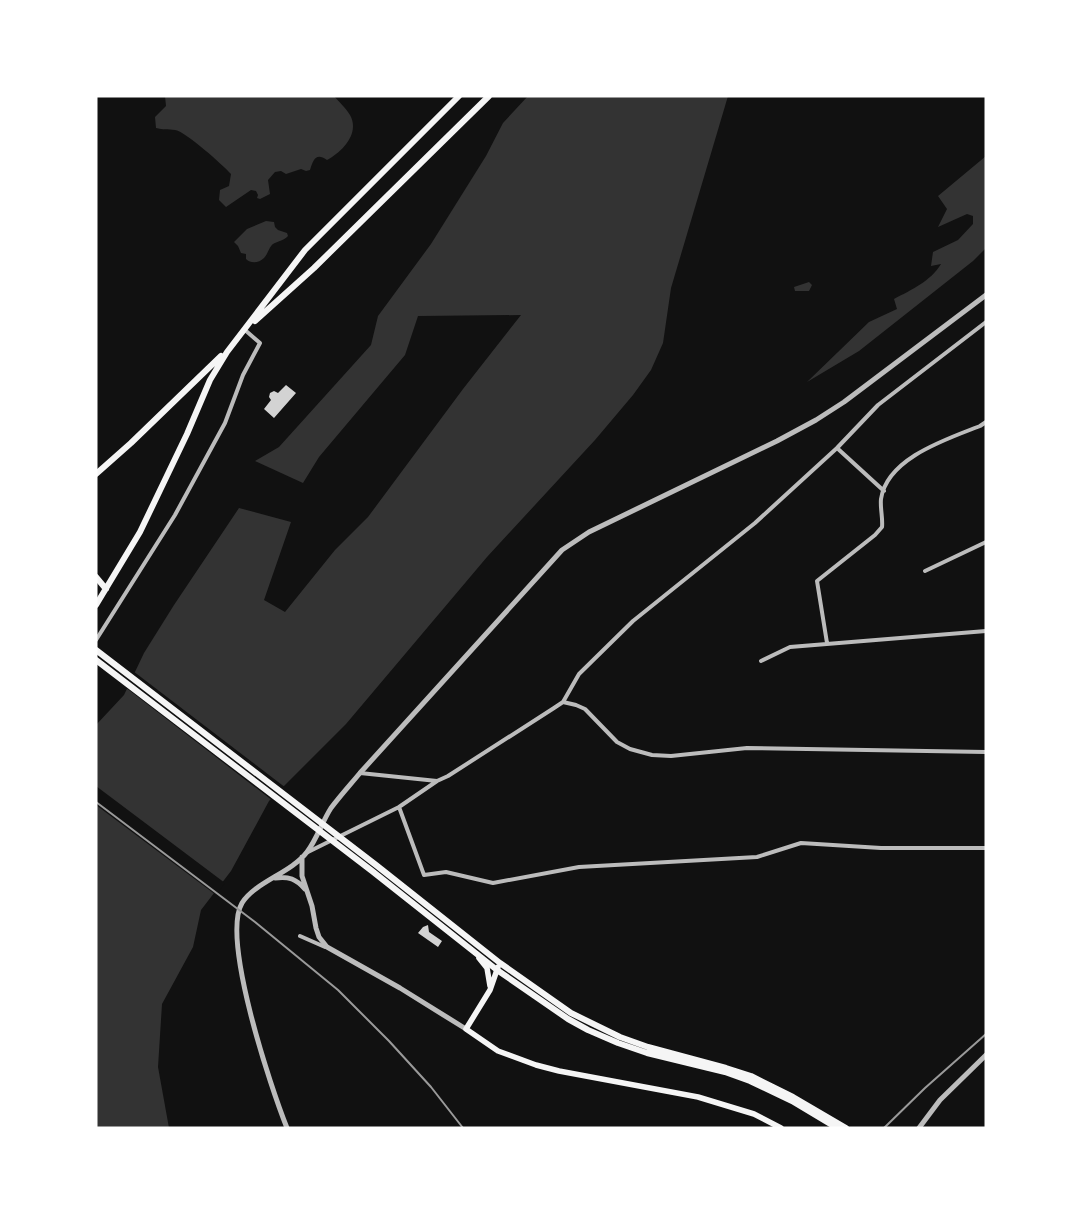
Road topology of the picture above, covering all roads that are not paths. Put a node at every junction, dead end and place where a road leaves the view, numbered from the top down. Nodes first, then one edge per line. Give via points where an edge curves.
1 (459, 96) edge
2 (489, 96) edge
3 (986, 295) edge
4 (986, 322) edge
5 (245, 330) junction
6 (233, 344) junction
7 (986, 422) edge
8 (837, 448) junction
9 (96, 474) edge
10 (884, 491) junction
11 (986, 542) edge
12 (925, 571) dead end
13 (96, 577) edge
14 (96, 582) edge
15 (106, 589) junction
16 (96, 604) edge
17 (986, 631) edge
18 (96, 640) edge
19 (827, 643) junction
20 (96, 650) edge
21 (96, 660) edge
22 (761, 661) dead end
23 (563, 702) junction
24 (986, 752) edge
25 (360, 773) junction
26 (437, 781) junction
27 (399, 807) junction
28 (986, 848) edge
29 (307, 852) junction
30 (302, 857) junction
31 (274, 878) junction
32 (307, 891) junction
33 (300, 936) dead end
34 (327, 947) junction
35 (477, 954) junction
36 (500, 963) junction
37 (497, 970) junction
38 (490, 990) junction
39 (466, 1029) junction
40 (986, 1055) edge
41 (842, 1127) edge
42 (287, 1128) edge
43 (781, 1128) edge
44 (919, 1128) edge

1 - 5 main road via 305,250
2 - 5 main road via 314,268
3 - 25 street via 816,420 589,532 562,550
4 - 8 street via 878,405
5 - 6 main road
5 - 18 street via 260,343 243,375 225,423 175,515
6 - 9 main road
6 - 15 main road via 213,376 140,532
7 - 10 street via 918,454 901,466
8 - 10 street
8 - 23 street via 755,523 633,621 579,674
10 - 19 street via 881,499 882,527 817,581
11 - 12 street
13 - 15 main road
14 - 15 main road
15 - 16 main road
17 - 19 street
19 - 22 street via 790,647
20 - 36 main road
21 - 35 main road
23 - 24 street via 585,710 617,742 652,755 747,748
23 - 26 street
25 - 26 street
25 - 29 street via 331,809
26 - 27 street
27 - 28 street via 424,875 446,872 494,883 578,867 757,857 801,843 881,848
27 - 29 street
29 - 30 street
30 - 31 street
30 - 32 street via 302,876
31 - 32 street via 297,880
31 - 42 street via 255,890 242,904 236,932 256,1038
32 - 34 street via 319,937
33 - 34 street
34 - 39 street
35 - 37 main road
35 - 38 main road via 487,968
36 - 37 main road
36 - 41 main road via 590,1024 648,1047 751,1076 794,1097
37 - 38 main road
37 - 41 main road via 588,1030 647,1053 750,1081
38 - 39 main road
39 - 43 main road via 498,1051 536,1065 714,1101 754,1114
40 - 44 street via 940,1100

